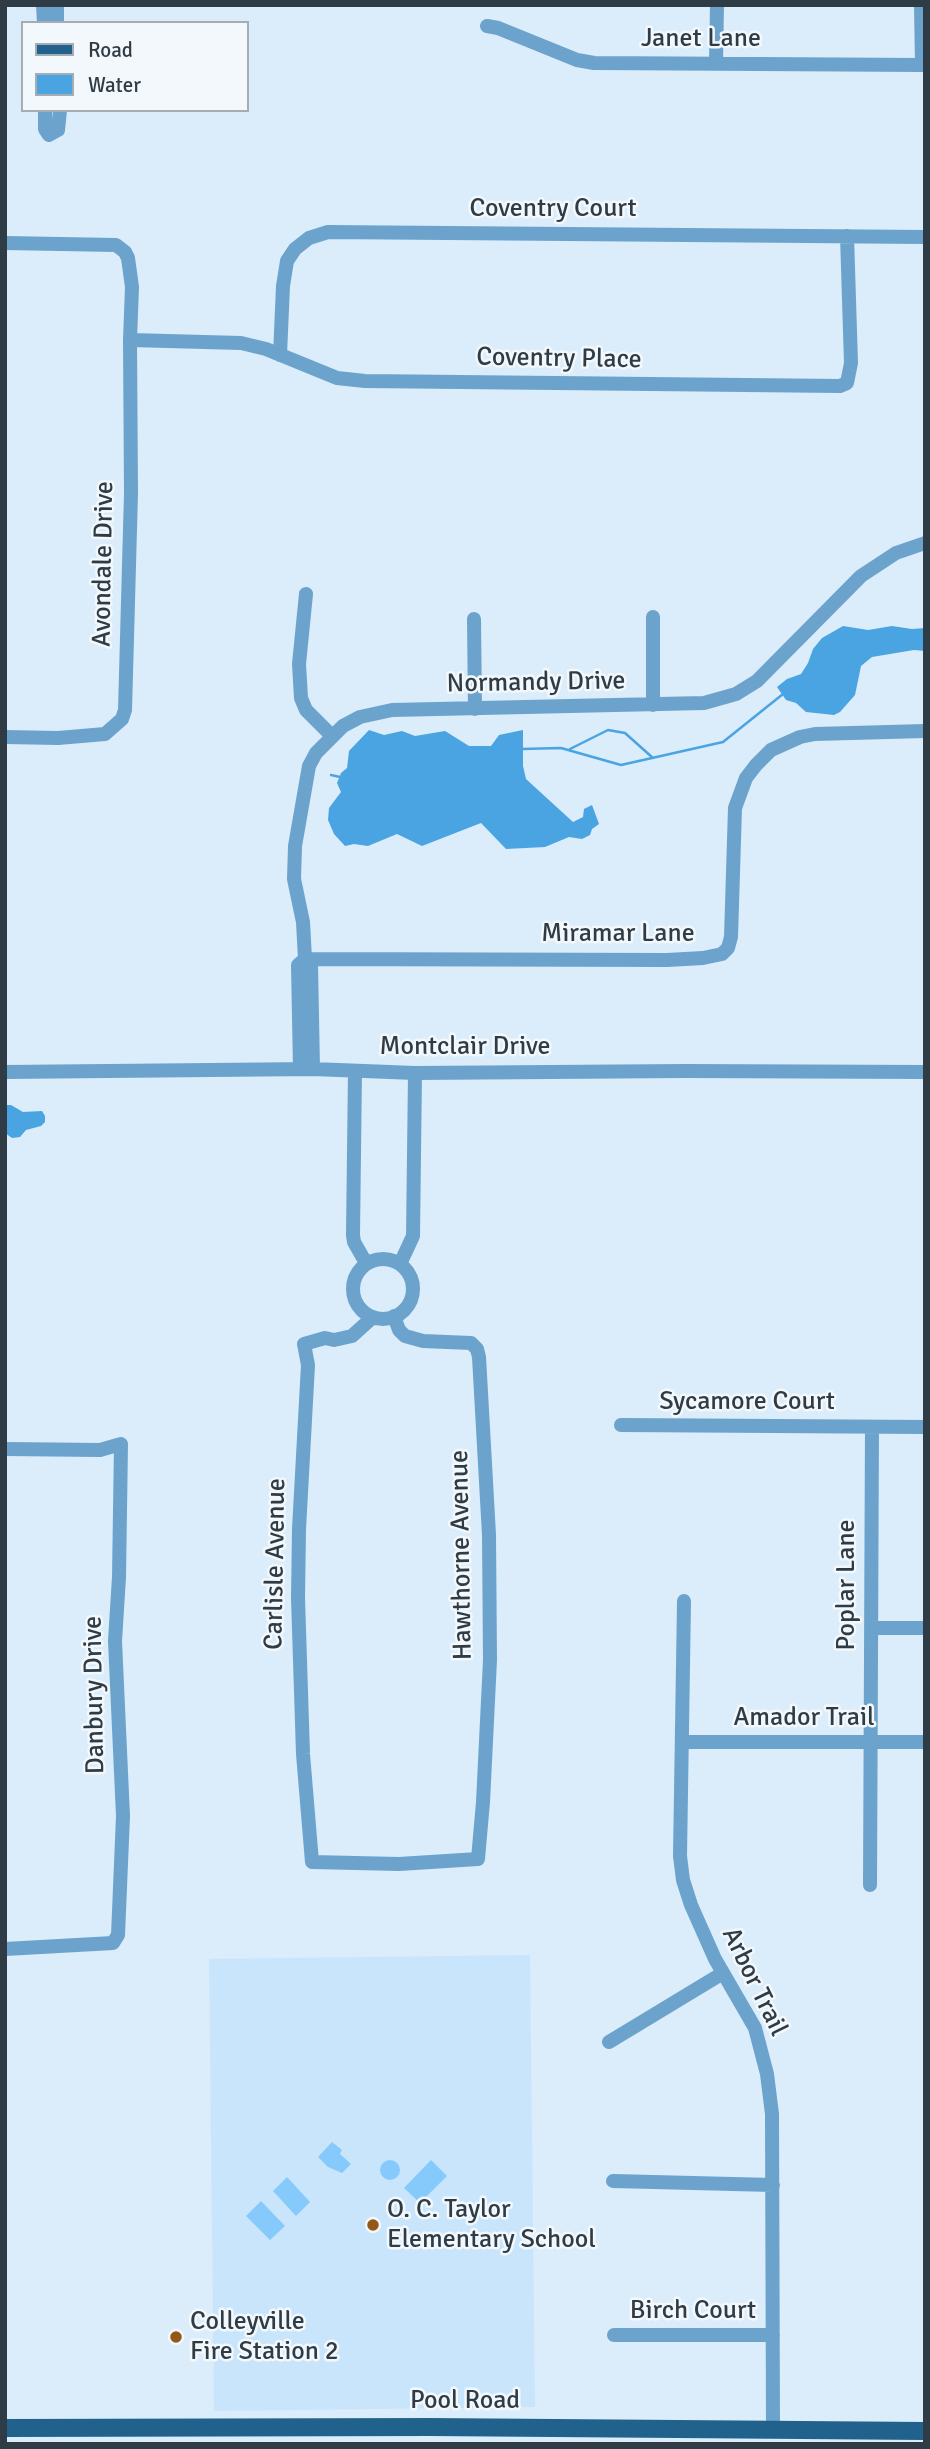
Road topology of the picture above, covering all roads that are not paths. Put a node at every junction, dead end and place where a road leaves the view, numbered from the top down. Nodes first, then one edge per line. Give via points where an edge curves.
1 (717, 5) edge
2 (921, 5) edge
3 (487, 26) dead end
4 (716, 63) junction
5 (45, 112) edge
6 (61, 112) edge
7 (847, 236) junction
8 (925, 237) edge
9 (5, 243) edge
10 (130, 340) junction
11 (280, 355) junction
12 (925, 543) edge
13 (306, 594) dead end
14 (653, 617) dead end
15 (474, 619) dead end
16 (653, 705) junction
17 (475, 709) junction
18 (925, 732) edge
19 (332, 736) junction
20 (5, 737) edge
21 (308, 962) junction
22 (306, 1069) junction
23 (355, 1071) junction
24 (5, 1072) edge
25 (925, 1072) edge
26 (415, 1073) junction
27 (366, 1263) junction
28 (400, 1264) junction
29 (394, 1316) junction
30 (373, 1317) junction
31 (621, 1425) dead end
32 (872, 1427) junction
33 (925, 1427) edge
34 (5, 1450) edge
35 (684, 1601) dead end
36 (872, 1628) junction
37 (925, 1628) edge
38 (683, 1742) junction
39 (872, 1742) junction
40 (925, 1742) edge
41 (312, 1862) joint
42 (870, 1885) dead end
43 (5, 1949) edge
44 (723, 1973) junction
45 (609, 2042) dead end
46 (613, 2181) dead end
47 (772, 2185) junction
48 (614, 2335) dead end
49 (773, 2335) junction
50 (5, 2428) edge
51 (773, 2429) junction
52 (925, 2431) edge
53 (862, 2438) edge

1 - 4 street
2 - 4 street, Janet Lane via 922,65
3 - 4 street, Janet Lane via 586,62
5 - 6 street via 49,135 58,131
7 - 8 street, Coventry Court
7 - 11 street, Coventry Court via 327,232 309,238 288,261
7 - 11 street, Coventry Place via 851,363 847,383 840,386 365,381 337,378
9 - 10 street, Avondale Drive via 109,244 125,252 132,287
10 - 11 street, Coventry Place via 241,342
10 - 20 street, Avondale Drive via 125,710 105,734
12 - 16 street, Normandy Drive via 896,553 862,576 757,681 736,694 704,703
13 - 19 street via 299,664 301,698 306,710
14 - 16 street
15 - 17 street
16 - 17 street, Normandy Drive
17 - 19 street, Normandy Drive via 377,712 343,726
18 - 21 street, Miramar Lane via 815,734 771,750 756,765 735,808 732,937 718,956
19 - 21 street, Normandy Drive via 309,766 295,846 294,879
21 - 22 street, Normandy Drive via 298,964
22 - 23 street, Montclair Drive
22 - 24 street, Montclair Drive
23 - 26 street, Montclair Drive
23 - 27 street via 353,1235
25 - 26 street, Montclair Drive
26 - 28 street via 412,1236
27 - 28 street via 383,1259
27 - 30 street via 353,1287 358,1306
28 - 29 street via 411,1279 412,1292 404,1309
29 - 30 street
29 - 41 street, Hawthorne Avenue via 405,1336 471,1343 479,1357 489,1535 490,1660 478,1859 399,1864
30 - 41 street, Carlisle Avenue via 352,1336 304,1344 308,1365 298,1612
31 - 32 street, Sycamore Court
32 - 33 street, Sycamore Court
32 - 36 street, Poplar Lane
34 - 43 street, Danbury Drive via 100,1450 121,1444 115,1641 123,1816 118,1935 113,1942
35 - 38 street, Arbor Trail
36 - 37 street
36 - 39 street, Poplar Lane
38 - 39 street, Amador Trail
38 - 44 street, Arbor Trail via 683,1880
39 - 40 street, Amador Trail
39 - 42 street, Poplar Lane
44 - 45 street
44 - 47 street, Arbor Trail via 761,2047 772,2114
46 - 47 street
47 - 49 street, Arbor Trail
48 - 49 street, Birch Court
49 - 51 street, Arbor Trail
50 - 51 main road, Pool Road
51 - 53 main road, Pool Road
52 - 53 main road, Pool Road

